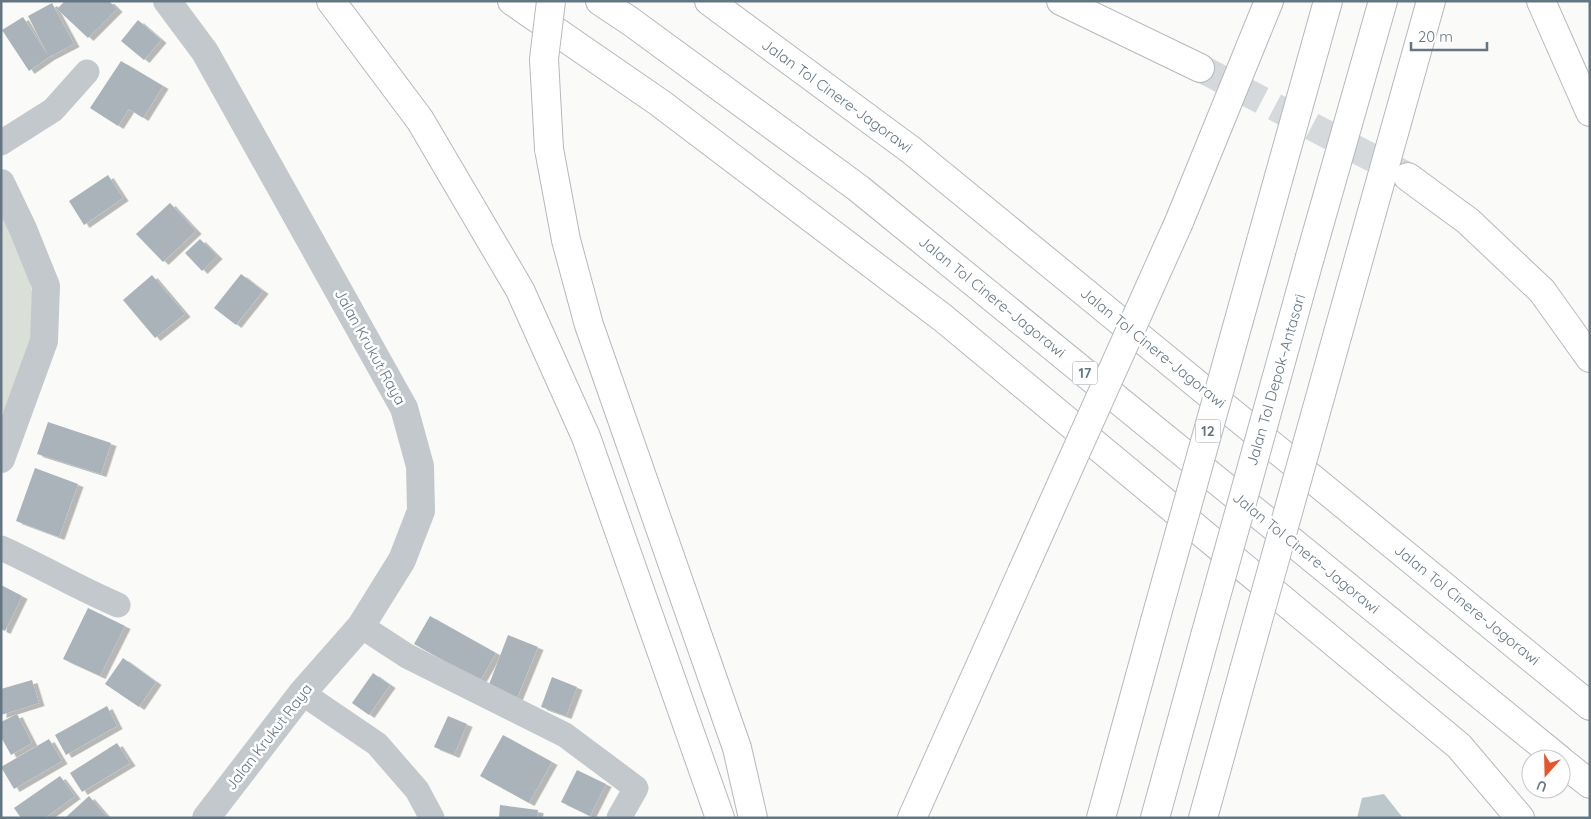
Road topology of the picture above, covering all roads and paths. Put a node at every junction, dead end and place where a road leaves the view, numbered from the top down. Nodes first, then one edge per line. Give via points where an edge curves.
1 (166, 1) edge
2 (331, 1) edge
3 (512, 1) edge
4 (551, 1) edge
5 (600, 1) edge
6 (709, 1) edge
7 (1061, 1) edge
8 (1269, 1) edge
9 (1328, 1) edge
10 (1383, 1) edge
11 (1432, 1) edge
12 (1541, 1) edge
13 (1200, 68) tunnel mouth
14 (87, 72) dead end
15 (1590, 112) edge
16 (1, 143) edge
17 (1408, 177) tunnel mouth
18 (1, 183) edge
19 (1590, 358) edge
20 (1, 459) edge
21 (1, 548) edge
22 (118, 605) dead end
23 (361, 626) junction
24 (302, 692) junction
25 (1590, 706) edge
26 (1546, 749) edge
27 (1571, 769) edge
28 (1590, 784) edge
29 (206, 818) edge
30 (432, 818) edge
31 (619, 818) edge
32 (720, 818) edge
33 (753, 818) edge
34 (912, 818) edge
35 (1101, 818) edge
36 (1155, 818) edge
37 (1202, 818) edge
38 (1520, 818) edge

1 - 23 street, Jalan Krukut Raya via 205,52 404,408 420,466 421,511 402,560
2 - 32 highway via 420,120 520,290 586,438
3 - 38 highway via 660,103 943,318 1460,746
4 - 33 highway, bridge via 544,59 549,149 566,240 589,325 738,748
5 - 26 highway, Jalan Tol Cinere–Jagorawi / 17 via 858,188
6 - 25 highway, Jalan Tol Cinere-Jagorawi via 911,150
7 - 13 highway
8 - 34 highway, bridge via 1180,222
9 - 35 highway, 12, bridge
10 - 36 highway, Jalan Tol Depok–Antasari, bridge
11 - 37 highway, bridge
12 - 15 highway
14 - 16 street via 53,110
17 - 19 highway via 1468,221 1542,291
18 - 20 street via 46,286 44,341
21 - 22 street
23 - 24 street, Jalan Krukut Raya
23 - 31 street via 407,656 565,735 636,788
24 - 29 street, Jalan Krukut Raya
24 - 30 street via 377,744 417,790
27 - 28 highway, Jalan Tol Cinere–Jagorawi / 17

